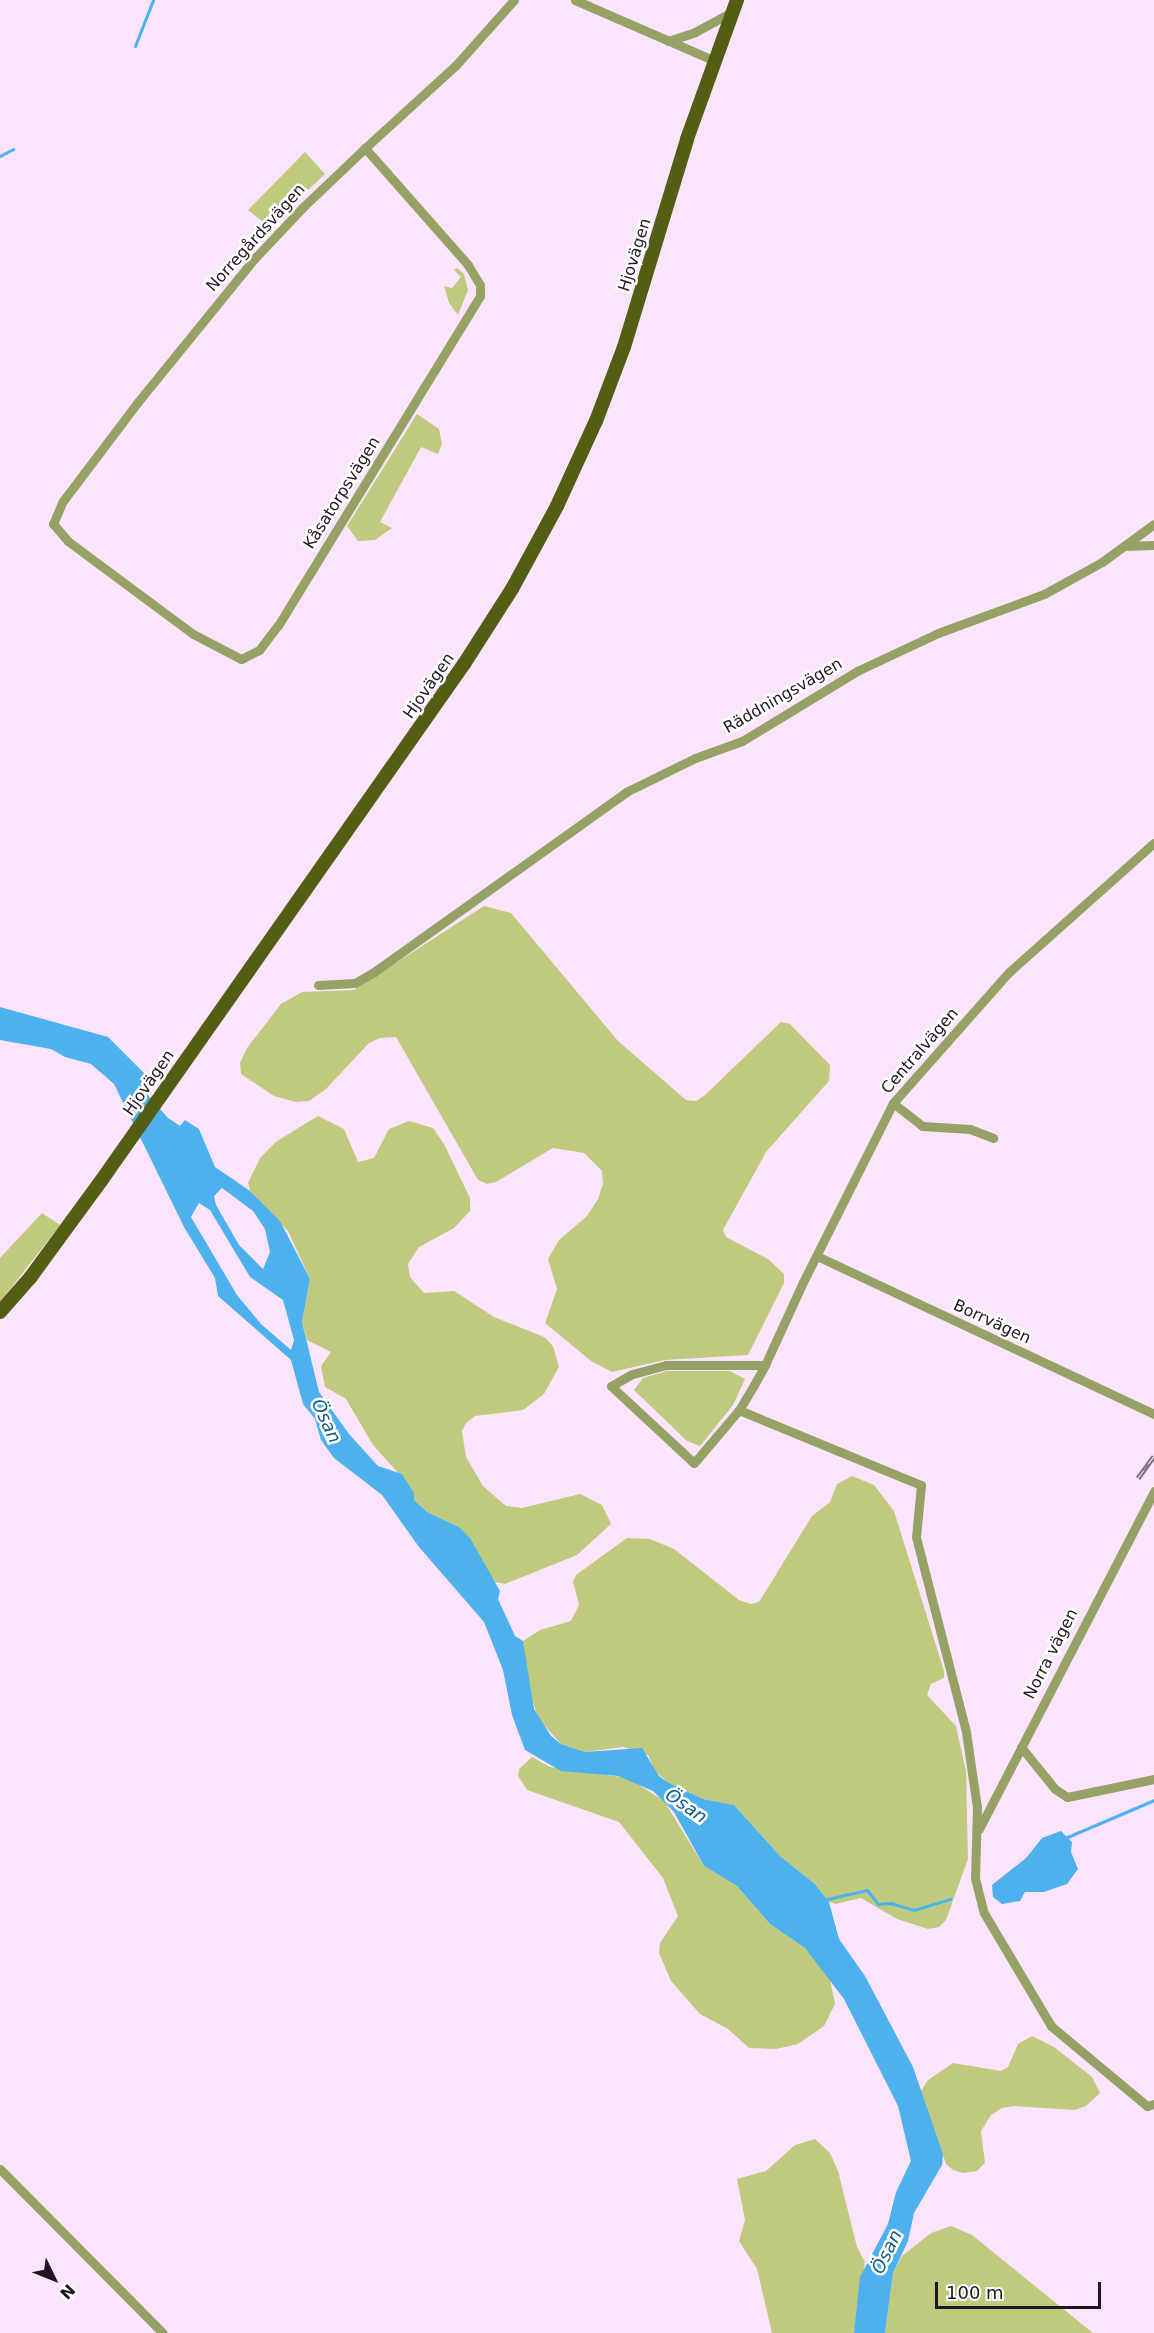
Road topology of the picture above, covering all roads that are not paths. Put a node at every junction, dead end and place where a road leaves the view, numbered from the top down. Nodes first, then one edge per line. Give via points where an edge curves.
1 (514, 0) edge
2 (575, 0) edge
3 (734, 6) edge
4 (668, 41) junction
5 (713, 60) junction
6 (365, 148) junction
7 (53, 524) joint
8 (1154, 524) edge
9 (1154, 545) edge
10 (1123, 546) junction
11 (1154, 843) edge
12 (318, 985) dead end
13 (893, 1103) junction
14 (993, 1138) dead end
15 (817, 1256) junction
16 (0, 1312) edge
17 (765, 1365) junction
18 (739, 1410) junction
19 (1154, 1414) edge
20 (1154, 1491) edge
21 (1021, 1748) junction
22 (1154, 1779) edge
23 (978, 1831) junction
24 (1151, 2105) edge
25 (0, 2169) edge
26 (162, 2333) edge

1 - 6 street, Norregårdsvägen via 456,65
2 - 4 street
3 - 4 street via 695,32
3 - 5 main road, Hjovägen
4 - 5 street
5 - 16 main road, Hjovägen via 624,348 557,506 512,589 464,664 171,1082 30,1278
6 - 7 street, Norregårdsvägen via 294,216 187,339 63,501
6 - 7 street, Kåsatorpsvägen via 468,265 480,285 480,296 259,650 241,659 193,634 68,541
8 - 10 street, Räddningsvägen
9 - 10 street
10 - 12 street, Räddningsvägen via 1044,594 938,633 867,666 742,741 695,758 626,792 355,984
11 - 13 street, Centralvägen via 1009,972
13 - 14 street via 922,1126 970,1130
13 - 15 street, Centralvägen
15 - 17 street, Centralvägen
15 - 19 street, Borrvägen
17 - 18 street, Centralvägen
17 - 18 street, Centralvägen via 666,1365 632,1374 611,1386 694,1462
18 - 23 street via 921,1485 916,1537 966,1732
20 - 21 street, Norra vägen
21 - 22 street via 1055,1789 1067,1797
21 - 23 street, Norra vägen
23 - 24 street via 978,1892 984,1913 1018,1975 1064,2040
25 - 26 street

